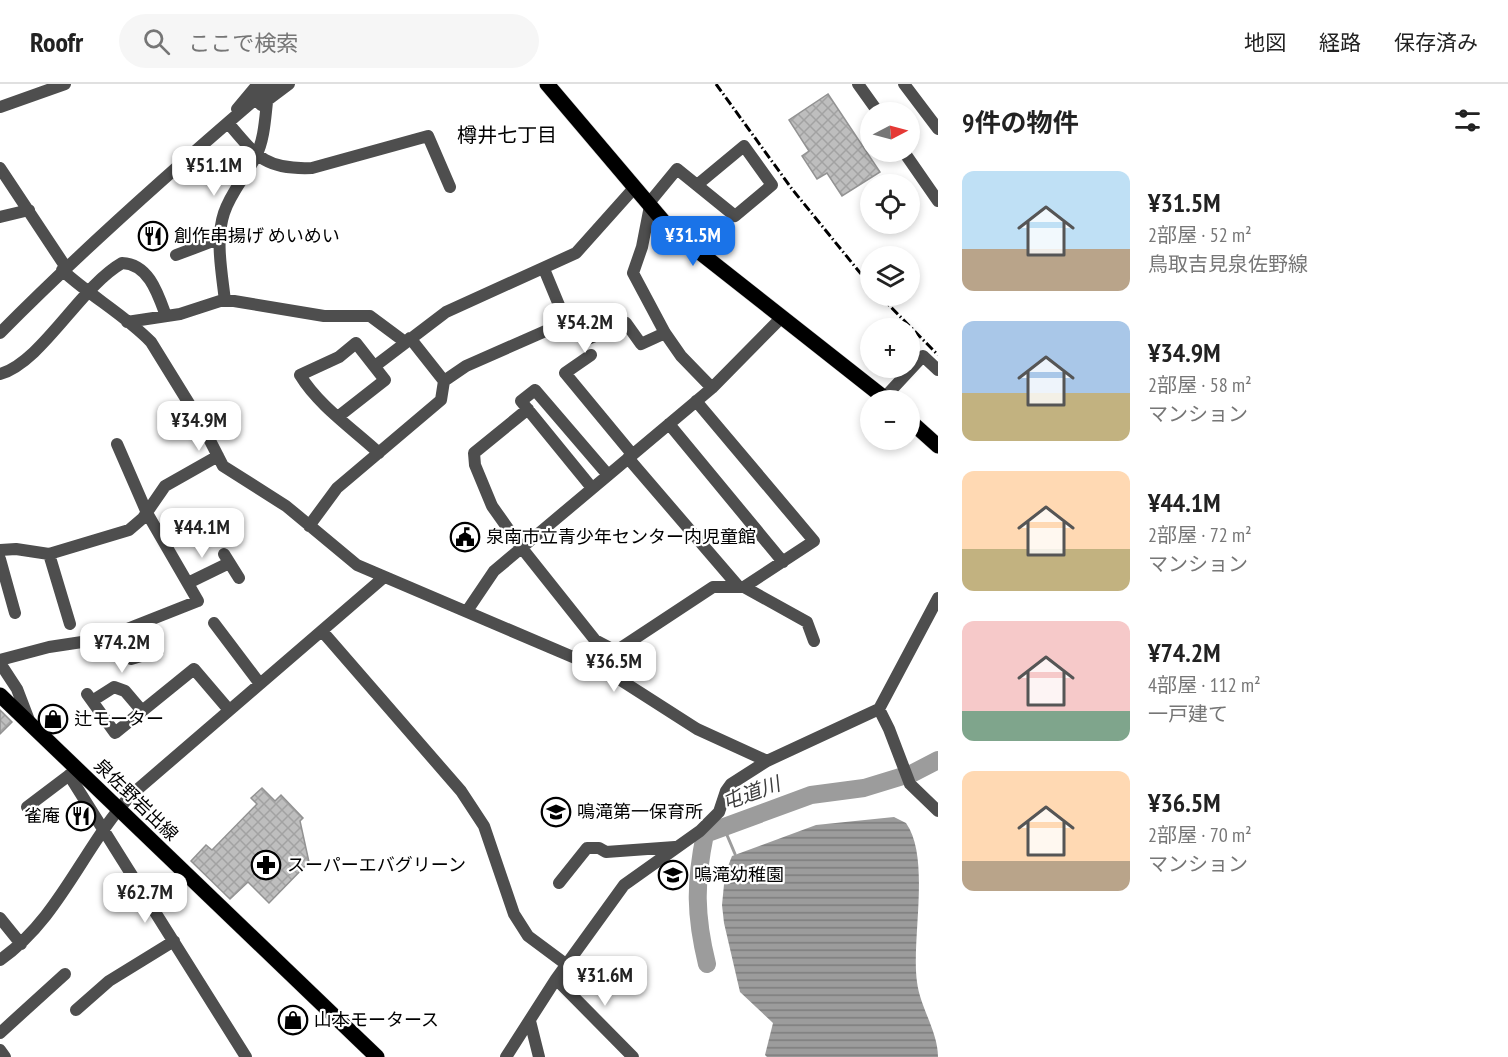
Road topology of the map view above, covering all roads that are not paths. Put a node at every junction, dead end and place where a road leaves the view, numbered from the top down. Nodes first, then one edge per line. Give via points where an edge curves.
1 (65, 84) edge
2 (258, 84) edge
3 (273, 84) edge
4 (289, 84) edge
5 (547, 84) edge
6 (858, 84) edge
7 (904, 84) edge
8 (267, 102) junction
9 (871, 102) edge
10 (0, 107) edge
11 (228, 123) junction
12 (938, 129) edge
13 (256, 156) junction
14 (913, 162) edge
15 (0, 168) edge
16 (697, 185) junction
17 (934, 186) edge
18 (450, 187) dead end
19 (635, 188) junction
20 (938, 201) edge
21 (650, 205) junction
22 (29, 210) junction
23 (0, 217) edge
24 (220, 238) junction
25 (176, 255) dead end
26 (64, 268) junction
27 (544, 269) junction
28 (87, 293) junction
29 (225, 301) junction
30 (166, 316) junction
31 (782, 317) junction
32 (126, 322) junction
33 (567, 322) junction
34 (0, 333) edge
35 (665, 333) junction
36 (408, 340) junction
37 (591, 355) dead end
38 (375, 366) junction
39 (938, 370) edge
40 (0, 374) edge
41 (444, 381) junction
42 (712, 387) junction
43 (874, 390) edge
44 (893, 390) edge
45 (696, 401) junction
46 (528, 409) junction
47 (339, 417) junction
48 (669, 424) junction
49 (920, 430) edge
50 (117, 444) dead end
51 (938, 446) edge
52 (379, 453) junction
53 (218, 456) junction
54 (630, 456) junction
55 (608, 475) junction
56 (592, 488) junction
57 (147, 513) junction
58 (309, 526) junction
59 (521, 547) junction
60 (0, 550) edge
61 (50, 554) junction
62 (0, 559) edge
63 (783, 561) junction
64 (239, 578) dead end
65 (383, 578) junction
66 (188, 583) junction
67 (741, 587) junction
68 (938, 598) edge
69 (467, 611) junction
70 (15, 613) dead end
71 (148, 622) dead end
72 (214, 623) dead end
73 (70, 624) dead end
74 (322, 631) junction
75 (814, 641) dead end
76 (82, 642) dead end
77 (616, 651) junction
78 (0, 662) edge
79 (608, 672) junction
80 (260, 684) junction
81 (0, 695) edge
82 (879, 709) junction
83 (229, 710) junction
84 (142, 711) junction
85 (31, 725) junction
86 (766, 761) junction
87 (73, 772) junction
88 (27, 807) dead end
89 (118, 809) junction
90 (938, 811) edge
91 (103, 830) junction
92 (676, 847) junction
93 (559, 883) dead end
94 (0, 918) edge
95 (174, 941) junction
96 (21, 944) junction
97 (0, 960) edge
98 (567, 964) junction
99 (65, 974) dead end
100 (556, 979) junction
101 (76, 1010) dead end
102 (530, 1021) junction
103 (0, 1033) edge
104 (0, 1050) edge
105 (5, 1057) edge
106 (246, 1057) edge
107 (377, 1057) edge
108 (506, 1057) edge
109 (539, 1057) edge
110 (633, 1057) edge

1 - 10 street
2 - 11 street
3 - 11 street
4 - 8 street
5 - 19 main road
6 - 9 street
7 - 12 street
8 - 11 street
8 - 13 street
11 - 13 street
11 - 26 street
13 - 18 street via 278,167 312,168 424,135 432,141
13 - 24 street via 229,201
14 - 17 street
15 - 22 street
16 - 16 street via 744,146 772,185 735,216
16 - 21 street via 677,169
17 - 20 street
19 - 21 main road
19 - 27 street via 576,253
21 - 31 main road via 670,230
21 - 35 street via 633,273
22 - 23 street
22 - 26 street
24 - 25 street
24 - 29 street
26 - 28 street
26 - 34 street
27 - 33 street
27 - 36 street via 446,312
28 - 30 street via 111,269 130,264 140,268 153,284
28 - 32 street
28 - 40 street via 19,366
29 - 30 street
29 - 36 street via 324,316 370,316
30 - 32 street
31 - 42 street
31 - 43 main road
32 - 53 street via 140,331 160,354
33 - 35 street via 588,339 626,323 641,344
33 - 41 street via 466,366
35 - 42 street via 681,356
36 - 38 street
36 - 41 street
37 - 54 street via 565,373
38 - 47 street via 385,380
38 - 47 street via 356,343 339,357 300,375 306,387
39 - 44 street via 923,356
41 - 52 street via 441,400
42 - 45 street
45 - 48 street
45 - 63 street via 814,541
46 - 55 street via 521,400 535,390
46 - 56 street
46 - 59 street via 474,453 492,506
47 - 52 street
48 - 54 street
48 - 63 street
49 - 51 main road
50 - 57 street
52 - 58 street via 337,488
53 - 57 street via 165,486
53 - 58 street via 223,466 286,506
54 - 55 street
54 - 67 street
55 - 56 street
56 - 59 street
57 - 61 street via 129,530
57 - 66 street
58 - 65 street via 348,559
59 - 69 street via 494,571
59 - 77 street via 595,640
60 - 61 street
61 - 73 street
62 - 70 street
63 - 67 street
64 - 66 street via 226,558
65 - 69 street
65 - 74 street
66 - 71 street via 198,601
67 - 75 street via 807,622
67 - 77 street via 706,590
68 - 82 street
69 - 79 street
72 - 80 street
74 - 80 street
74 - 98 street via 461,791 484,825 514,914 528,936
76 - 78 street
77 - 79 street
78 - 85 street via 17,689
79 - 86 street via 697,729
80 - 83 street
81 - 85 main road, 泉佐野岩出線
82 - 86 street
82 - 90 street via 910,784
83 - 84 street via 194,669
83 - 89 street
84 - 84 street via 125,691 114,687 89,697 115,733
85 - 87 main road, 泉佐野岩出線
86 - 92 street via 731,784 719,812
87 - 88 street
87 - 89 main road, 泉佐野岩出線
87 - 91 street
89 - 91 street
89 - 107 main road, 泉佐野岩出線
91 - 95 street
91 - 96 street via 55,906
92 - 93 street via 606,852 587,848
92 - 98 street via 624,885
94 - 96 street
95 - 101 street via 108,981
95 - 106 street
96 - 97 street
98 - 100 street
99 - 103 street
100 - 102 street
100 - 110 street
102 - 108 street
102 - 109 street
104 - 105 street

